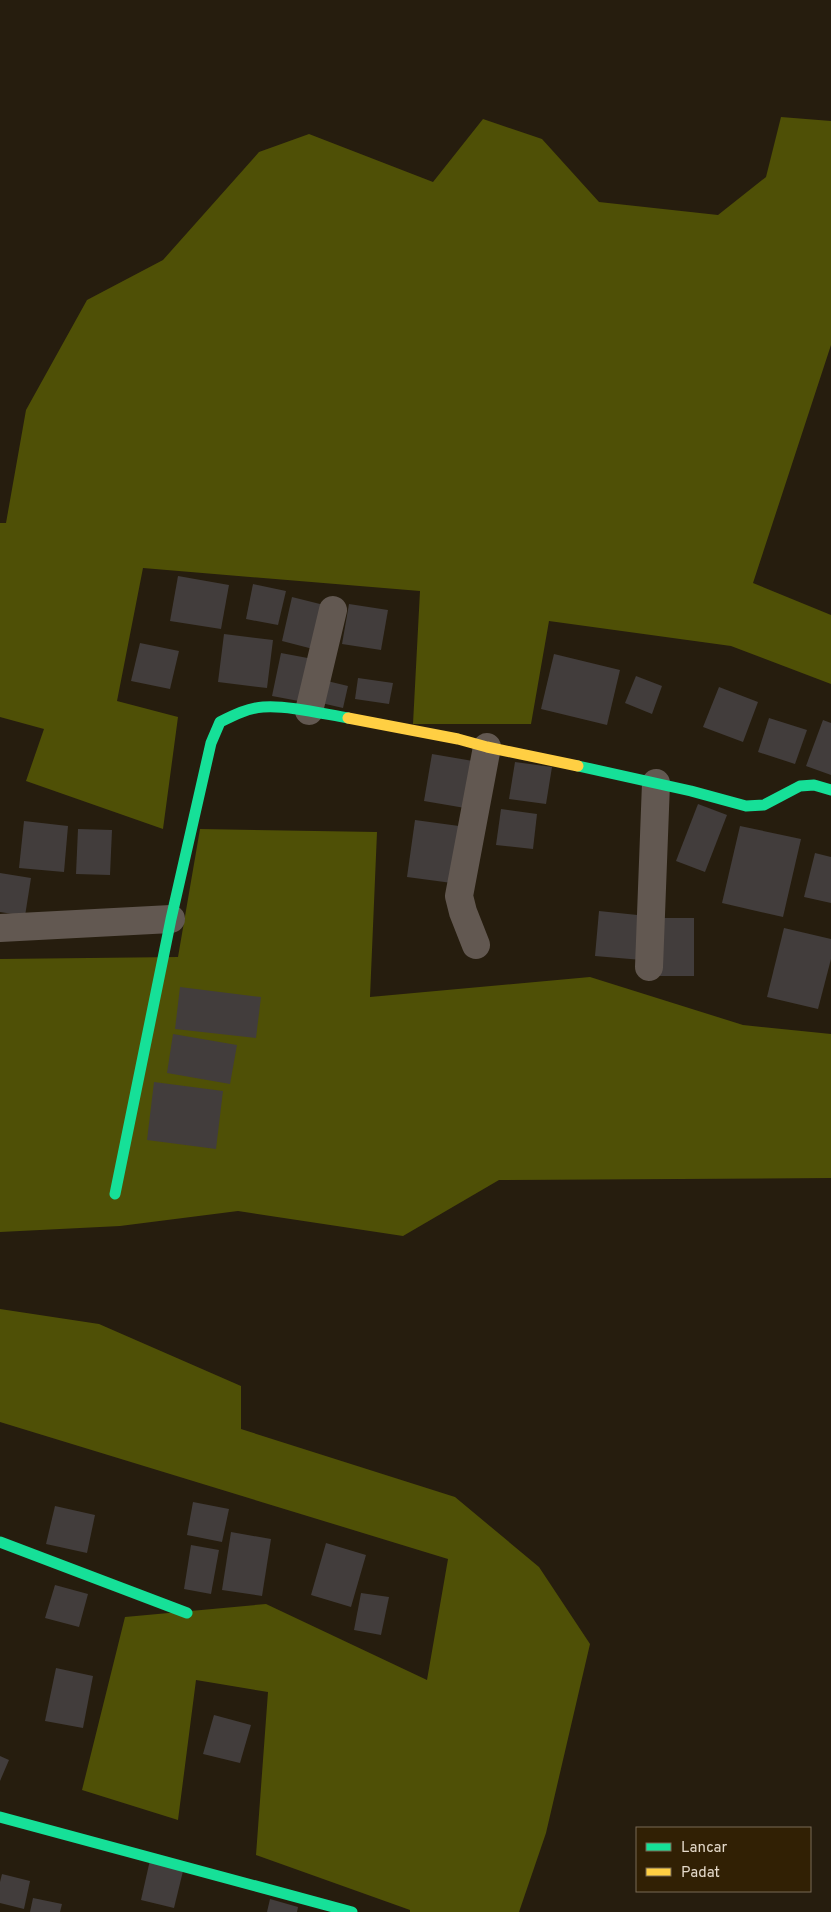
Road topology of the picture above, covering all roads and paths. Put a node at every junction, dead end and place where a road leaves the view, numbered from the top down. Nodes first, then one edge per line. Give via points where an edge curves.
1 (333, 610) dead end
2 (309, 711) junction
3 (487, 747) junction
4 (656, 783) junction
5 (831, 790) edge
6 (172, 919) junction
7 (0, 928) edge
8 (476, 945) dead end
9 (649, 967) dead end
10 (114, 1194) dead end
11 (0, 1542) edge
12 (187, 1613) dead end
13 (0, 1817) edge
14 (352, 1912) edge

1 - 2 street
2 - 3 street
2 - 6 street via 264,707 240,712 220,722 210,743
3 - 4 street
3 - 8 street via 459,896
4 - 5 street via 758,807 800,786 811,784
4 - 9 street
6 - 7 street
6 - 10 street
11 - 12 street
13 - 14 street

